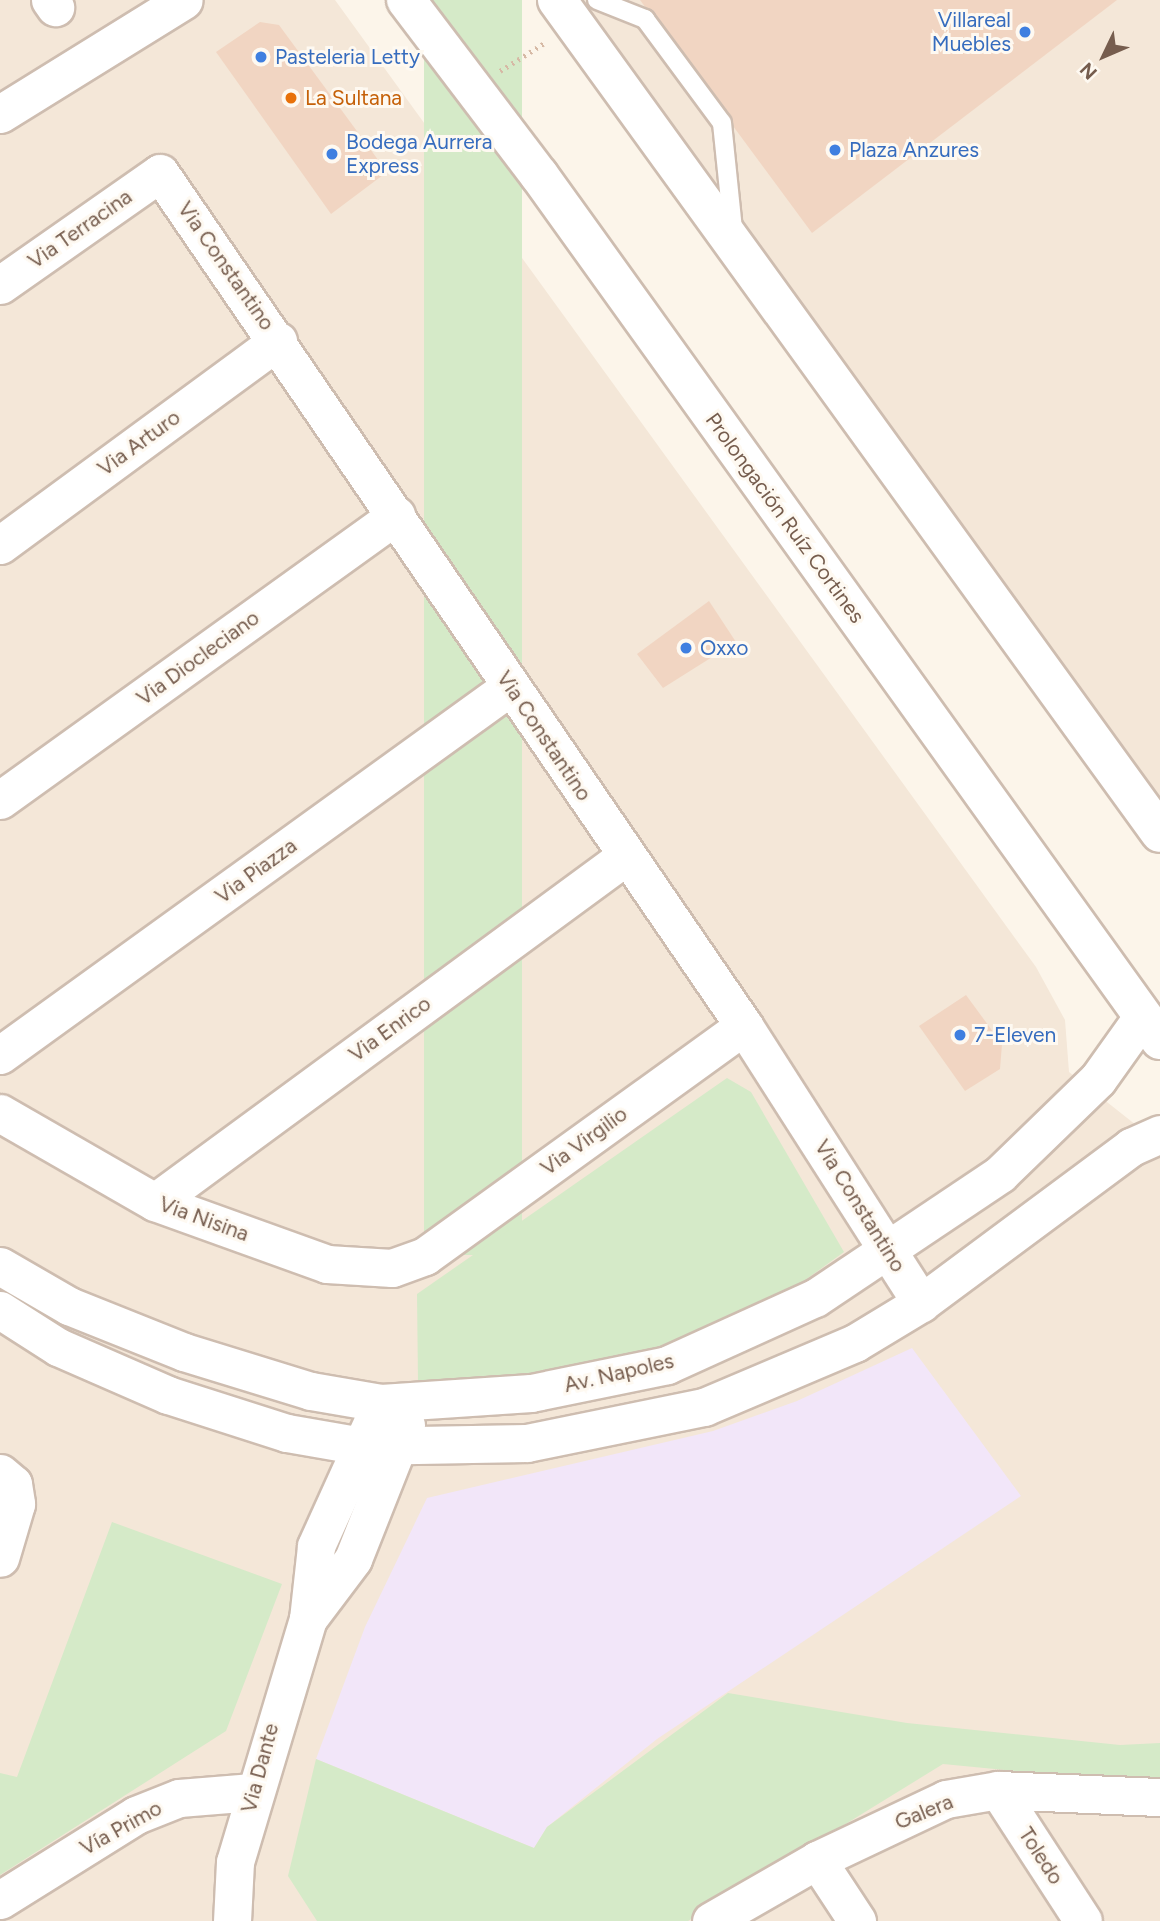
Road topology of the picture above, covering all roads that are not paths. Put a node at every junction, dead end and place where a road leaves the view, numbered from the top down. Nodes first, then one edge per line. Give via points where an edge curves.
1 (184, 0) edge
2 (406, 0) edge
3 (557, 0) edge
4 (597, 0) edge
5 (0, 114) edge
6 (160, 173) joint
7 (737, 250) junction
8 (0, 285) edge
9 (278, 341) junction
10 (396, 515) junction
11 (0, 545) edge
12 (511, 686) junction
13 (0, 800) edge
14 (1160, 833) edge
15 (626, 856) junction
16 (744, 1026) junction
17 (1152, 1028) edge
18 (0, 1055) edge
19 (0, 1113) edge
20 (1160, 1135) edge
21 (155, 1202) junction
22 (890, 1253) junction
23 (425, 1256) joint
24 (0, 1266) edge
25 (921, 1303) junction
26 (0, 1310) edge
27 (398, 1403) junction
28 (362, 1446) junction
29 (398, 1447) junction
30 (6, 1478) edge
31 (0, 1558) edge
32 (308, 1619) junction
33 (998, 1790) junction
34 (253, 1792) junction
35 (1160, 1797) edge
36 (817, 1860) junction
37 (0, 1900) edge
38 (232, 1921) edge
39 (711, 1921) edge
40 (857, 1921) edge
41 (1083, 1921) edge

1 - 5 street
2 - 17 main road, Prolongación Ruíz Cortines
3 - 7 main road
4 - 7 lane via 645,19 722,123
6 - 8 street, Via Terracina
6 - 9 street, Via Constantino
7 - 14 main road
9 - 10 street, Via Constantino
9 - 11 street, Via Arturo
10 - 12 street, Via Constantino
10 - 13 street, Via Diocleciano
12 - 15 street, Via Constantino
12 - 18 street, Via Piazza
15 - 16 street, Via Constantino
15 - 21 street, Via Enrico
16 - 22 street, Via Constantino
16 - 23 street, Via Virgilio
17 - 22 street, Av. Napoles via 1000,1174
19 - 21 street, Via Nisina
20 - 25 street via 1131,1147
21 - 23 street, Via Nisina via 327,1264 392,1268
22 - 25 street, Via Constantino
22 - 27 street, Av. Napoles via 815,1298 667,1365 531,1393
24 - 27 street, Av. Napoles via 69,1306 184,1352 311,1391
25 - 29 street via 855,1343 704,1407 527,1443
26 - 28 street via 58,1347 168,1395 287,1433
27 - 28 street
27 - 29 street
28 - 29 street
28 - 32 street via 316,1546
29 - 32 street via 353,1559
30 - 31 street via 14,1523
32 - 34 street, Via Dante
33 - 35 street, Galera
33 - 36 street, Galera via 946,1799
33 - 41 street, Toledo
34 - 37 street, Vía Primo via 179,1798 136,1815
34 - 38 street, Via Dante via 235,1862
36 - 39 street, Galera
36 - 40 street

